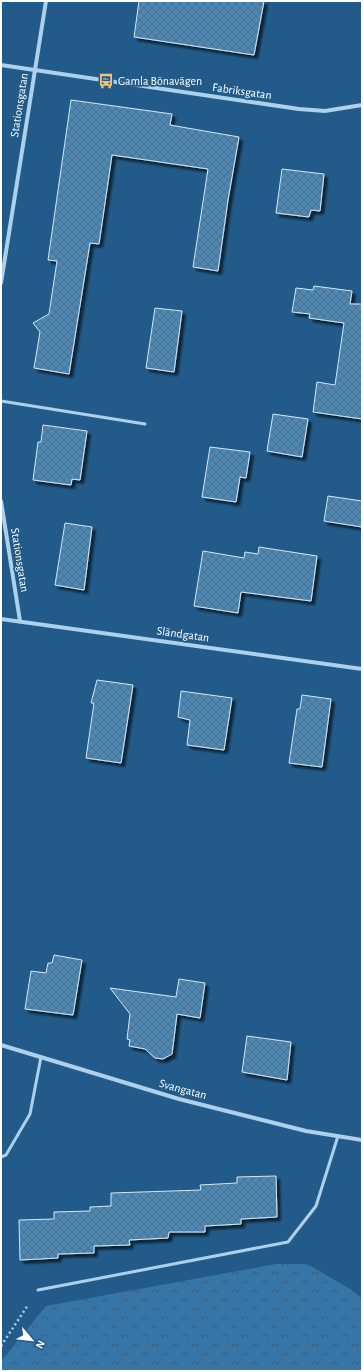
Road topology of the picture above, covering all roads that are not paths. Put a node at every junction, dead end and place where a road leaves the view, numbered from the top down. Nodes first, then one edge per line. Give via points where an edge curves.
1 (46, 1) edge
2 (1, 65) edge
3 (35, 70) junction
4 (362, 105) edge
5 (1, 283) edge
6 (1, 401) edge
7 (145, 424) dead end
8 (1, 501) edge
9 (1, 619) edge
10 (20, 621) junction
11 (362, 669) edge
12 (1, 1045) edge
13 (41, 1057) junction
14 (338, 1136) junction
15 (362, 1140) edge
16 (1, 1157) edge
17 (38, 1290) road end

1 - 3 street, Stationsgatan
2 - 3 street, Fabriksgatan
3 - 4 street, Fabriksgatan via 299,110 325,110
3 - 5 street, Stationsgatan
6 - 7 lane
8 - 10 street, Stationsgatan
9 - 10 street, Sländgatan
10 - 11 street, Sländgatan
12 - 13 street, Svangatan
13 - 14 street, Svangatan via 179,1099 306,1131
13 - 16 lane via 30,1114 6,1155
14 - 15 street, Svangatan
14 - 17 lane via 316,1206 288,1242

